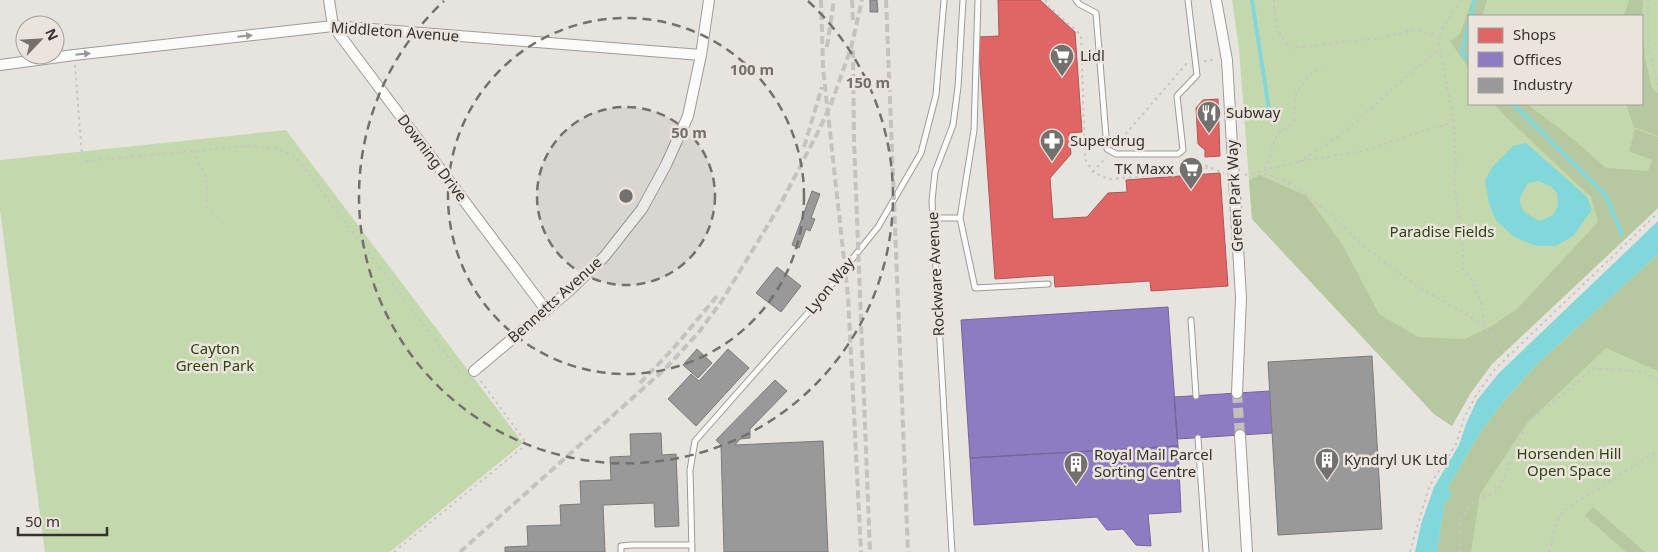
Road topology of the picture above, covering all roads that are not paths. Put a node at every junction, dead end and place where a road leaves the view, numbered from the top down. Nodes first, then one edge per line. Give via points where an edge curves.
1 (329, 0) edge
2 (709, 0) edge
3 (944, 0) edge
4 (963, 0) edge
5 (978, 0) edge
6 (1076, 0) edge
7 (1188, 0) edge
8 (1216, 0) edge
9 (333, 26) junction
10 (701, 55) junction
11 (0, 64) edge
12 (933, 218) junction
13 (960, 218) junction
14 (1048, 284) dead end
15 (546, 310) junction
16 (1191, 320) dead end
17 (476, 374) road end
18 (1237, 393) tunnel mouth
19 (1196, 396) dead end
20 (1240, 435) tunnel mouth
21 (1198, 438) dead end
22 (692, 545) junction
23 (621, 552) edge
24 (692, 552) edge
25 (952, 552) edge
26 (1206, 552) edge
27 (1247, 552) edge

1 - 9 street, Downing Drive
2 - 10 street, Bennetts Avenue
3 - 22 lane, Lyon Way via 936,95 921,153 878,227 815,305 695,441 690,470
4 - 12 lane, Rockware Avenue via 953,126 935,172
5 - 13 lane via 974,130
6 - 7 lane via 1096,13 1107,149 1116,154 1178,154 1183,150 1178,96 1197,75
8 - 18 street, Green Park Way via 1227,60 1241,298
9 - 10 street, Middleton Avenue
11 -> 9 street, Middleton Avenue
9 - 15 street, Downing Drive
10 - 15 street, Bennetts Avenue via 688,116 679,140 642,208 604,257
12 - 13 lane
12 - 25 lane, Rockware Avenue
13 - 14 lane via 975,288
15 - 17 street, Bennetts Avenue
16 - 19 lane
20 - 27 street
21 - 26 lane
22 - 23 lane via 631,545 621,546
22 - 24 lane, Lyon Way

